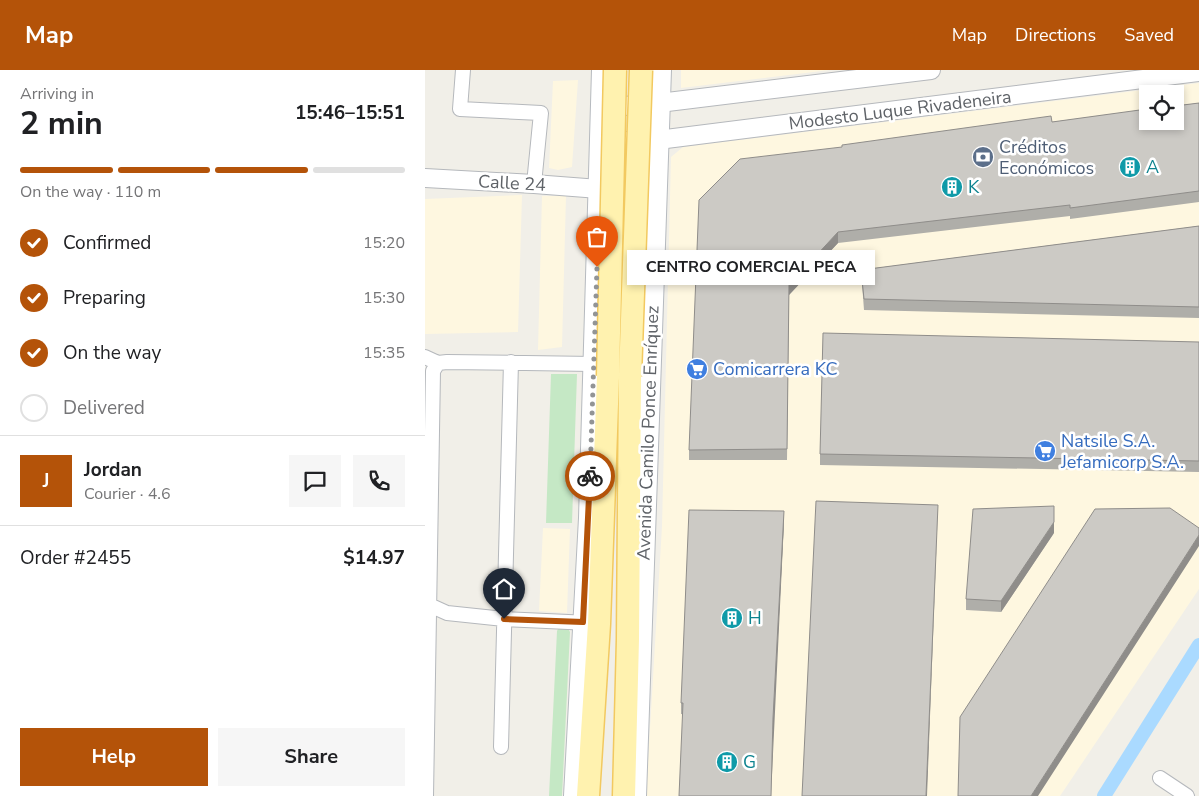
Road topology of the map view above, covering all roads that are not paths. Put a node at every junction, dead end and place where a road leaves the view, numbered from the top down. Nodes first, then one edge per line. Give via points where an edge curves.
1 (463, 70) edge
2 (602, 70) edge
3 (615, 70) edge
4 (641, 70) edge
5 (661, 70) edge
6 (931, 70) edge
7 (1199, 72) edge
8 (659, 103) junction
9 (601, 108) junction
10 (658, 140) junction
11 (600, 142) junction
12 (425, 178) edge
13 (535, 184) junction
14 (657, 187) junction
15 (599, 189) junction
16 (431, 360) edge
17 (511, 362) junction
18 (594, 364) junction
19 (589, 518) joint
20 (644, 554) junction
21 (427, 604) edge
22 (504, 619) junction
23 (591, 623) junction
24 (628, 638) junction
25 (581, 661) joint
26 (627, 690) junction
27 (638, 716) junction
28 (501, 747) dead end
29 (625, 748) junction
30 (1159, 778) dead end
31 (427, 796) edge
32 (574, 796) edge
33 (588, 796) edge
34 (624, 796) edge
35 (636, 796) edge
36 (1187, 796) edge

1 - 13 street via 460,109 541,113
2 - 9 main road
3 - 23 main road, bridge via 600,600
4 - 24 main road, Avenida Camilo Ponce Enríquez, bridge via 630,376
5 - 8 main road, Avenida Camilo Ponce Enríquez
6 - 8 street, Modesto Luque Rivadeneira
7 - 10 street, Modesto Luque Rivadeneira
8 - 9 street, Modesto Luque Rivadeneira
8 - 10 main road, Avenida Camilo Ponce Enríquez
9 - 11 main road
10 - 11 street, Modesto Luque Rivadeneira
10 - 14 main road, Avenida Camilo Ponce Enríquez
11 - 15 main road
12 - 13 street, Calle 24
13 - 15 street, Calle 24
14 - 15 main road via 652,175 642,166 629,163 616,166 606,175
14 - 20 main road, Avenida Camilo Ponce Enríquez
15 - 18 main road
16 - 17 street
16 - 21 street
17 - 18 street
17 - 22 street
18 - 19 main road
19 - 23 main road
20 - 24 main road
20 - 27 main road, Avenida Camilo Ponce Enríquez
21 - 22 street via 447,613
21 - 31 street
22 - 23 street
22 - 28 street
23 - 25 main road
23 - 33 main road
24 - 26 main road, Avenida Camilo Ponce Enríquez
25 - 32 main road
26 - 27 main road
26 - 29 main road, Avenida Camilo Ponce Enríquez
27 - 29 main road
27 - 35 main road, Avenida Camilo Ponce Enríquez
29 - 34 main road, Avenida Camilo Ponce Enríquez
30 - 36 street

